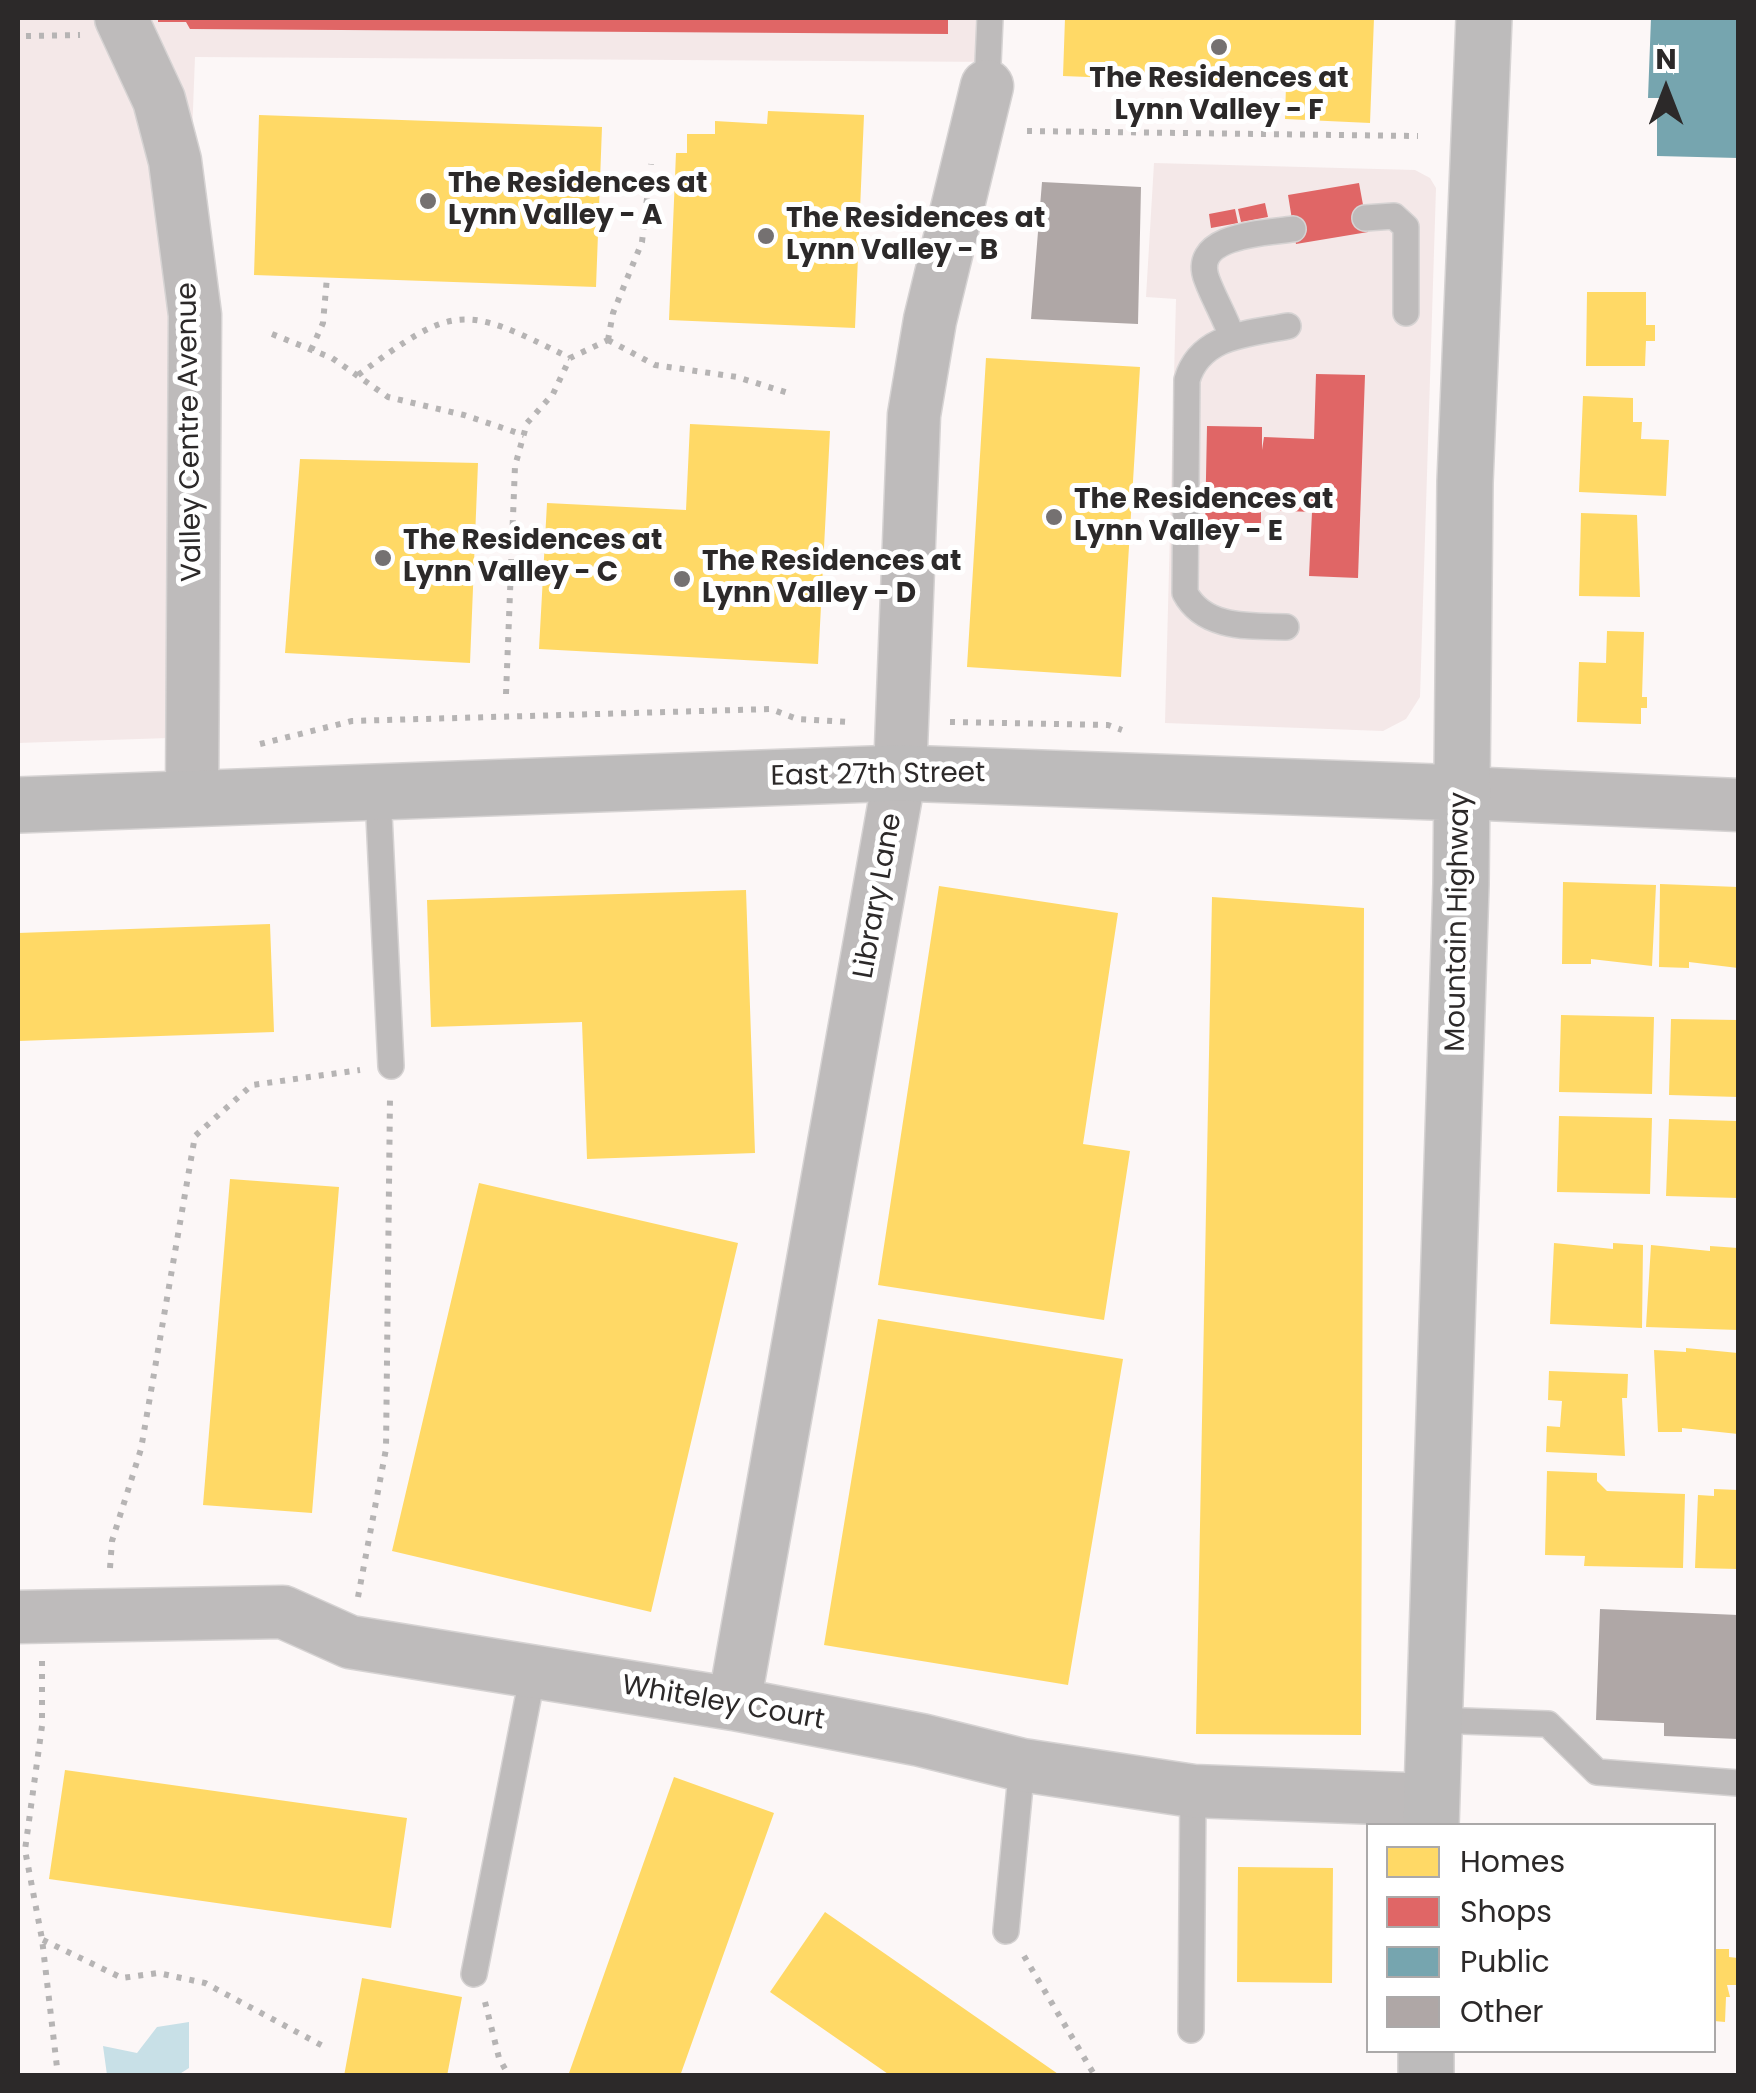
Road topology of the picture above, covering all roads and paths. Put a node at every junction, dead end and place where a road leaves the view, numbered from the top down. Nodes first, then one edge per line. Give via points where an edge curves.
1 (990, 18) edge
2 (1484, 18) edge
3 (103, 26) edge
4 (26, 36) dead end
5 (987, 86) joint
6 (1027, 131) dead end
7 (1418, 136) dead end
8 (651, 164) dead end
9 (1366, 218) dead end
10 (1293, 229) dead end
11 (327, 277) dead end
12 (1406, 313) dead end
13 (1288, 326) dead end
14 (272, 334) dead end
15 (1232, 337) junction
16 (608, 340) junction
17 (311, 350) junction
18 (570, 358) junction
19 (358, 375) junction
20 (788, 393) dead end
21 (524, 435) junction
22 (1286, 626) dead end
23 (506, 694) dead end
24 (822, 722) dead end
25 (267, 743) dead end
26 (900, 773) junction
27 (1463, 793) junction
28 (378, 794) junction
29 (192, 797) junction
30 (18, 805) edge
31 (1738, 805) edge
32 (391, 1066) junction
33 (107, 1615) junction
34 (30, 1617) edge
35 (350, 1642) junction
36 (533, 1673) junction
37 (734, 1704) junction
38 (1434, 1720) junction
39 (1022, 1765) junction
40 (1738, 1783) edge
41 (1193, 1791) junction
42 (1431, 1813) edge
43 (1006, 1931) joint
44 (42, 1940) junction
45 (474, 1974) joint
46 (1190, 2030) dead end
47 (323, 2046) dead end
48 (58, 2076) edge
49 (509, 2076) edge
50 (1095, 2076) edge

1 - 5 lane
2 - 27 main road, Mountain Highway via 1466,482
3 - 4 path
3 - 29 street, Valley Centre Avenue via 160,100 175,160 195,315
5 - 26 street, Library Lane via 914,415
6 - 7 path
8 - 16 path via 642,242
9 - 12 lane via 1394,216 1406,227
10 - 15 lane via 1225,240 1213,249 1204,265 1207,282
11 - 17 path via 323,323
13 - 15 lane
14 - 17 path
15 - 22 lane via 1192,362 1187,380 1184,593 1210,619
16 - 18 path
16 - 20 path via 655,365 738,377
17 - 19 path
18 - 19 path via 506,328 457,316 421,329
18 - 21 path
19 - 21 path via 388,397
21 - 23 path via 510,531
24 - 25 path via 771,709 367,721
26 - 27 main road, East 27th Street
26 - 28 main road, East 27th Street
26 - 37 street, Library Lane
27 - 31 street, East 27th Street
27 - 38 main road, Mountain Highway
28 - 29 main road, East 27th Street
28 - 32 lane
29 - 30 main road, East 27th Street
32 - 33 path via 252,1085 194,1136 141,1449 112,1541
32 - 35 path via 386,1450
33 - 34 street, Whiteley Court
33 - 35 street, Whiteley Court via 282,1612
34 - 44 path via 42,1726 25,1850
35 - 36 street, Whiteley Court
36 - 37 street, Whiteley Court
36 - 45 lane
37 - 39 street, Whiteley Court
38 - 40 lane via 1548,1724 1597,1772
38 - 42 main road, Mountain Highway
39 - 41 street, Whiteley Court
39 - 43 lane
41 - 42 street, Whiteley Court
41 - 46 lane
43 - 50 path
44 - 47 path via 122,1978 158,1974 205,1983
44 - 48 path
45 - 49 path

